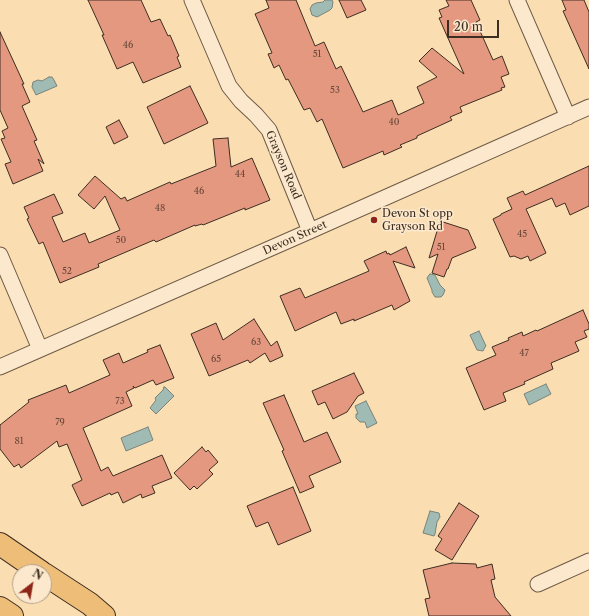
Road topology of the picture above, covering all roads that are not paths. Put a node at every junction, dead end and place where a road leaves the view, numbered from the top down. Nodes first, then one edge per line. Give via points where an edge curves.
1 (192, 0) edge
2 (518, 0) edge
3 (589, 107) edge
4 (568, 117) junction
5 (310, 231) junction
6 (0, 255) edge
7 (40, 349) junction
8 (0, 367) edge
9 (0, 544) edge
10 (589, 561) edge
11 (30, 564) edge
12 (52, 579) edge
13 (538, 584) dead end
14 (0, 608) edge
15 (12, 616) edge
16 (104, 616) edge

1 - 5 street, Grayson Road via 229,86 269,130
2 - 4 street
3 - 4 street, Devon Street
4 - 5 street, Devon Street
5 - 7 street, Devon Street
6 - 7 street
7 - 8 street, Devon Street
9 - 11 highway
10 - 13 street
12 - 16 highway
14 - 15 highway

